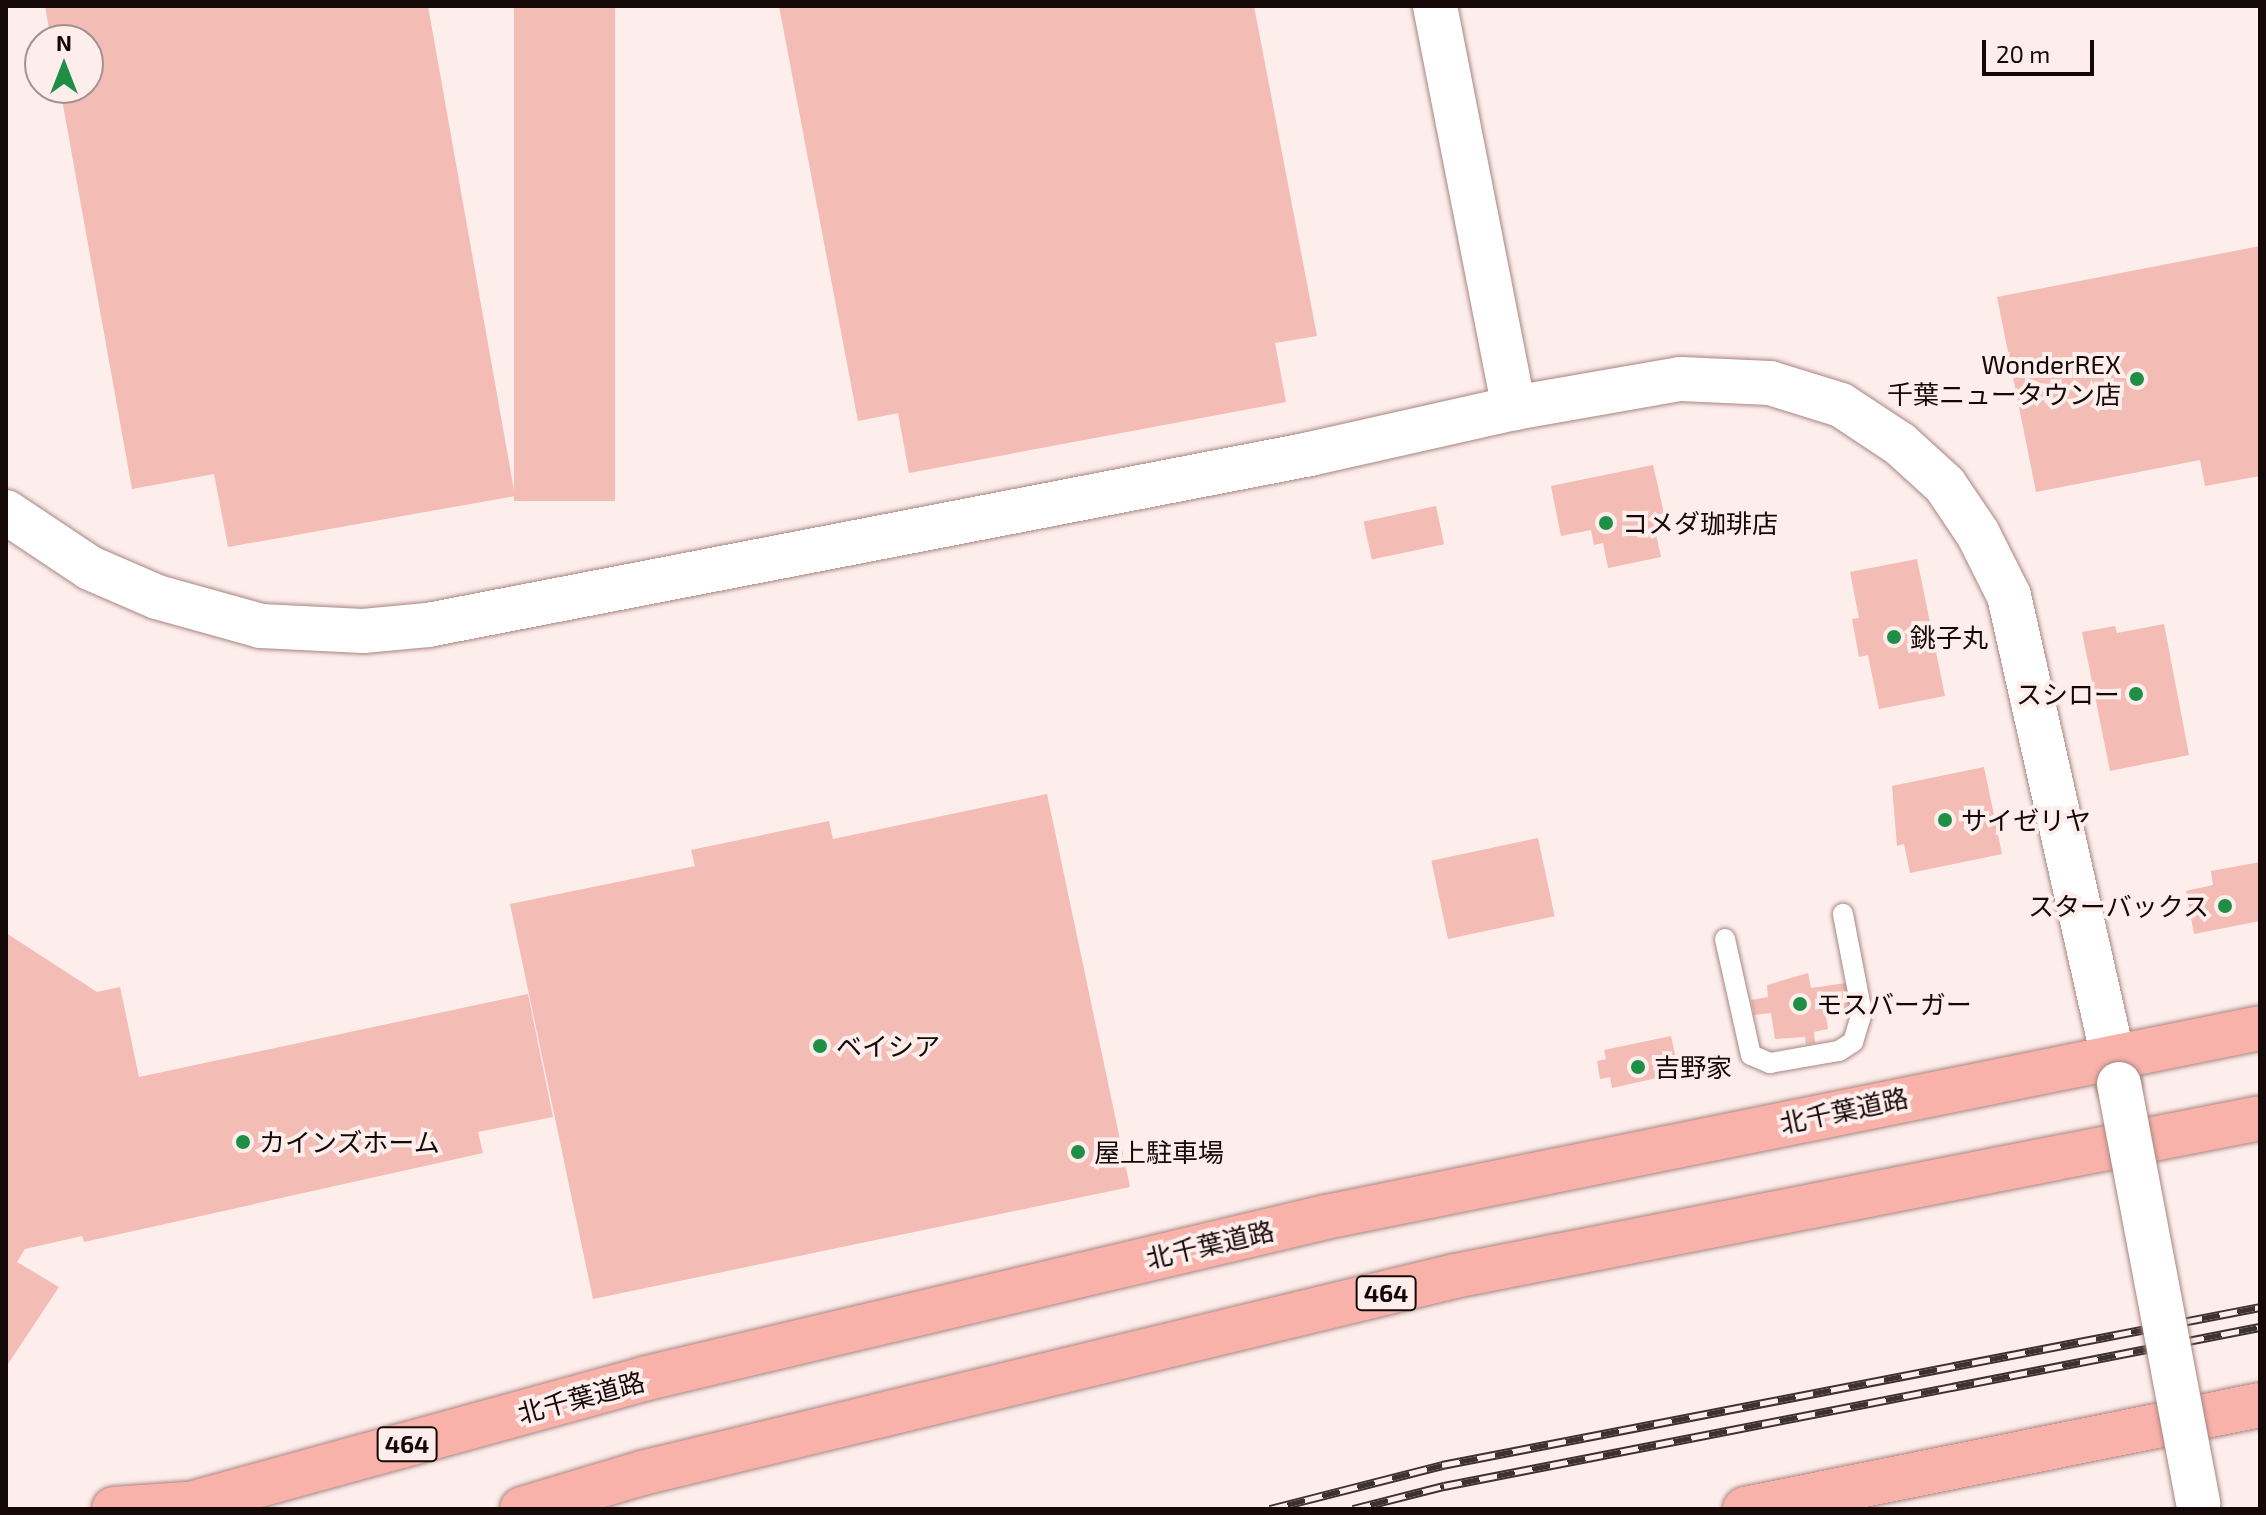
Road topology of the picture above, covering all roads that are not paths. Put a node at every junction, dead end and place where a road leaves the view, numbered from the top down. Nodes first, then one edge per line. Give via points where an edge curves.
1 (1435, 6) edge
2 (1514, 408) junction
3 (6, 512) edge
4 (1843, 914) dead end
5 (1725, 939) dead end
6 (2260, 1028) edge
7 (2116, 1070) junction
8 (2260, 1118) edge
9 (2260, 1405) edge
10 (2198, 1506) edge
11 (179, 1507) edge
12 (114, 1509) edge
13 (522, 1509) edge
14 (1745, 1509) edge

1 - 2 street
2 - 3 street via 1280,460 428,625 363,631 261,626 157,597 90,568
2 - 7 street via 1681,379 1770,383 1841,405 1900,444 1945,485 2009,596
4 - 5 lane via 1862,1013 1853,1042 1839,1051 1770,1063 1751,1055
6 - 7 highway, 北千葉道路 / 464
7 - 10 street, bridge
7 - 11 highway, 北千葉道路 / 464 via 1311,1220 643,1379
8 - 13 highway, 464 via 1455,1276 642,1473
9 - 14 highway
11 - 12 highway, 北千葉道路

